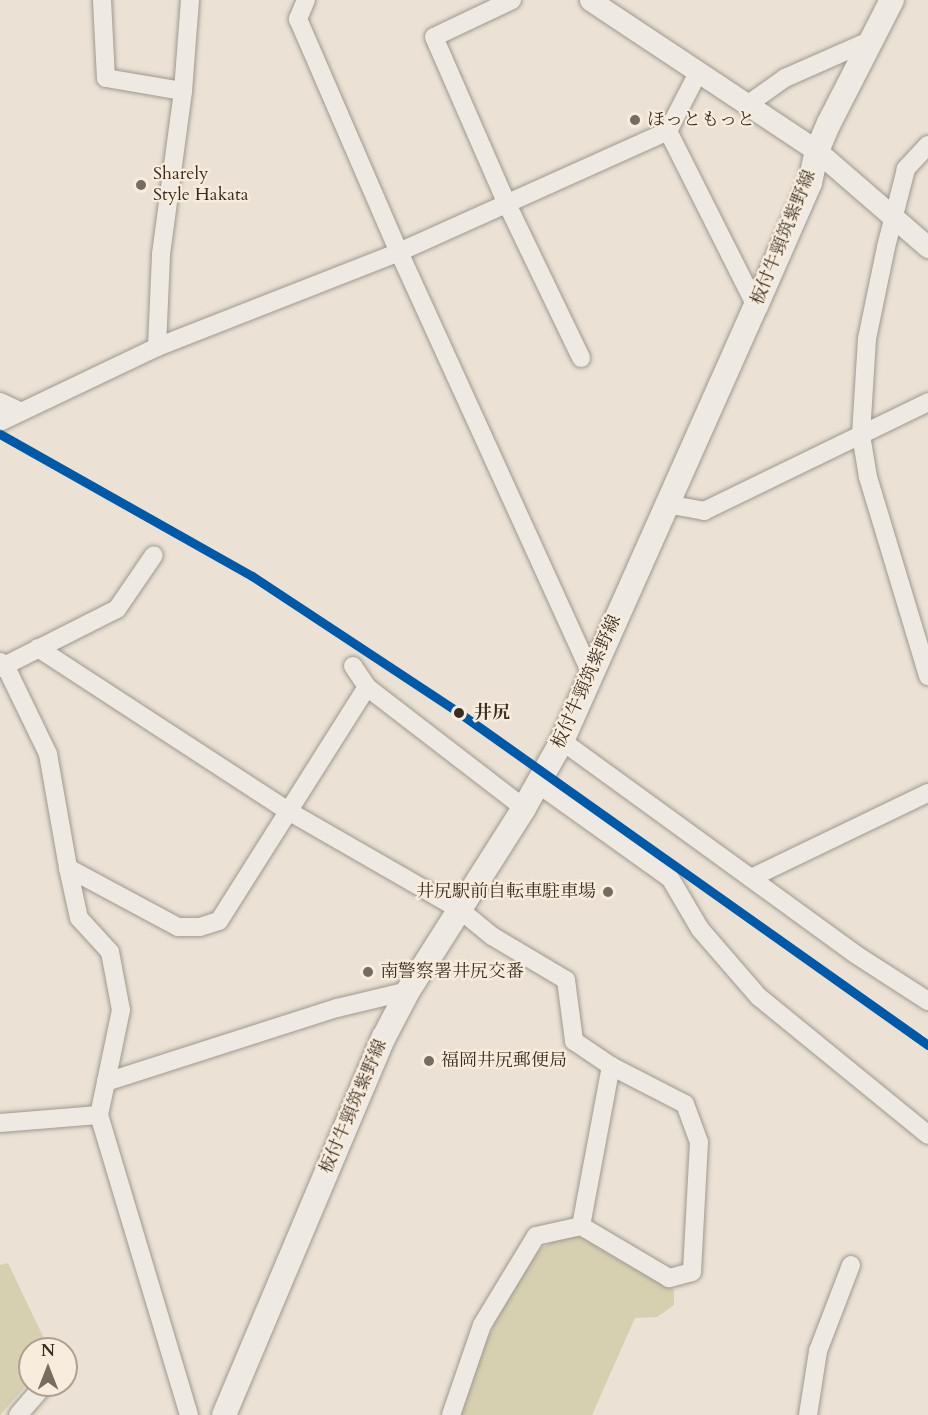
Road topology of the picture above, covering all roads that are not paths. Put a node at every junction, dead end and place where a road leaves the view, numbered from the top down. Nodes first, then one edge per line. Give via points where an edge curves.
1 (102, 0) edge
2 (190, 0) edge
3 (306, 0) edge
4 (512, 0) edge
5 (590, 0) edge
6 (892, 0) edge
7 (869, 41) junction
8 (699, 73) junction
9 (183, 91) junction
10 (747, 105) junction
11 (668, 131) junction
12 (928, 145) edge
13 (817, 152) junction
14 (507, 204) junction
15 (895, 218) junction
16 (928, 247) edge
17 (399, 252) junction
18 (756, 306) junction
19 (157, 347) junction
20 (581, 358) dead end
21 (0, 402) edge
22 (928, 402) edge
23 (21, 412) junction
24 (0, 422) edge
25 (861, 435) junction
26 (666, 504) junction
27 (154, 555) dead end
28 (38, 648) junction
29 (2, 665) edge
30 (353, 666) dead end
31 (591, 674) junction
32 (928, 676) edge
33 (367, 687) junction
34 (562, 741) junction
35 (538, 784) junction
36 (928, 793) edge
37 (524, 808) junction
38 (290, 812) junction
39 (68, 868) junction
40 (750, 878) junction
41 (459, 909) junction
42 (408, 992) junction
43 (928, 1001) edge
44 (611, 1066) junction
45 (106, 1083) junction
46 (99, 1115) junction
47 (0, 1123) edge
48 (928, 1135) edge
49 (581, 1226) junction
50 (851, 1265) dead end
51 (34, 1397) edge
52 (18, 1415) edge
53 (189, 1415) edge
54 (224, 1415) edge
55 (451, 1415) edge
56 (808, 1415) edge

1 - 9 street via 106,78
2 - 9 street
3 - 17 street via 298,20
4 - 14 street via 434,37
5 - 8 street
6 - 7 main road, 板付牛頸筑紫野線
7 - 10 street via 785,78
7 - 13 main road, 板付牛頸筑紫野線
8 - 10 street
8 - 11 street
9 - 19 street via 161,254
10 - 13 street
11 - 14 street
11 - 18 street
12 - 15 street via 906,169
13 - 15 street
13 - 18 main road, 板付牛頸筑紫野線 via 810,183
14 - 17 street
14 - 20 street
15 - 16 street
15 - 25 street via 867,339
17 - 19 street
17 - 31 street
18 - 26 main road, 板付牛頸筑紫野線
19 - 23 street
21 - 23 street
22 - 25 street
23 - 24 street
25 - 26 street via 704,511
25 - 32 street via 868,477
26 - 31 main road, 板付牛頸筑紫野線
27 - 28 street via 117,609
28 - 29 street
28 - 38 street
29 - 39 street via 48,754
30 - 33 street
31 - 34 main road, 板付牛頸筑紫野線
33 - 37 street
33 - 38 street
34 - 35 main road, 板付牛頸筑紫野線
34 - 40 street
35 - 37 main road, 板付牛頸筑紫野線
35 - 48 street via 670,879 700,929 759,998
36 - 40 street
37 - 41 main road, 板付牛頸筑紫野線
38 - 39 street via 219,921 200,927 177,927
38 - 41 street
39 - 45 street via 79,918 110,952 117,987 121,1011
40 - 43 street
41 - 42 main road, 板付牛頸筑紫野線
41 - 44 street via 492,936 566,980 574,1041
42 - 45 street via 337,1008
42 - 54 main road, 板付牛頸筑紫野線 via 360,1091
44 - 49 street
44 - 49 street via 685,1104 699,1142 692,1272 669,1278
45 - 46 street
46 - 47 street
46 - 53 street
49 - 55 street via 536,1236 482,1325
50 - 56 street via 818,1351
51 - 52 street

